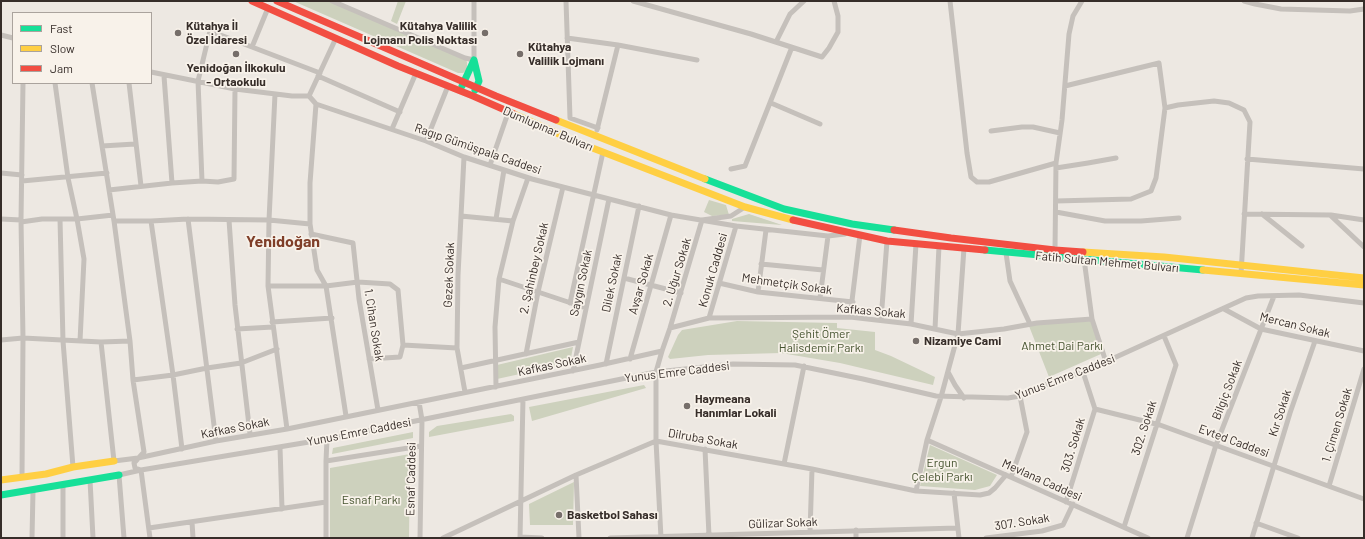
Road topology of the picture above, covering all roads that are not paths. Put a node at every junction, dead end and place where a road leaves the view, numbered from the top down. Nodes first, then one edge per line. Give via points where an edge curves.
1 (252, 1) edge
2 (277, 1) edge
3 (332, 1) edge
4 (474, 1) edge
5 (566, 1) edge
6 (633, 1) edge
7 (804, 1) edge
8 (834, 1) edge
9 (950, 1) edge
10 (1082, 1) edge
11 (1244, 1) edge
12 (268, 8) junction
13 (1364, 9) edge
14 (1, 35) edge
15 (12, 38) edge
16 (336, 38) junction
17 (567, 38) junction
18 (776, 42) junction
19 (618, 45) junction
20 (252, 47) junction
21 (792, 48) junction
22 (474, 60) junction
23 (697, 60) dead end
24 (152, 72) edge
25 (416, 73) junction
26 (319, 75) junction
27 (164, 76) junction
28 (198, 81) junction
29 (464, 82) junction
30 (23, 84) edge
31 (55, 84) edge
32 (92, 84) edge
33 (129, 84) edge
34 (448, 86) junction
35 (1066, 86) junction
36 (477, 87) junction
37 (236, 89) junction
38 (460, 92) junction
39 (275, 94) junction
40 (309, 96) junction
41 (473, 96) junction
42 (771, 103) junction
43 (316, 104) junction
44 (1166, 108) junction
45 (400, 112) junction
46 (508, 113) junction
47 (820, 124) dead end
48 (598, 128) junction
49 (392, 130) junction
50 (991, 131) dead end
51 (1060, 133) junction
52 (596, 135) junction
53 (426, 141) junction
54 (136, 144) junction
55 (102, 146) junction
56 (603, 152) junction
57 (464, 157) junction
58 (1116, 158) dead end
59 (1247, 159) junction
60 (490, 165) junction
61 (1056, 165) junction
62 (731, 169) dead end
63 (1364, 169) edge
64 (504, 170) junction
65 (1, 173) edge
66 (107, 173) junction
67 (22, 178) junction
68 (68, 178) junction
69 (528, 178) junction
70 (202, 181) junction
71 (172, 183) junction
72 (140, 186) junction
73 (563, 187) junction
74 (109, 190) junction
75 (594, 194) junction
76 (609, 199) junction
77 (1056, 201) junction
78 (639, 206) junction
79 (745, 207) junction
80 (1056, 212) junction
81 (1244, 214) junction
82 (1262, 214) junction
83 (113, 215) junction
84 (672, 215) junction
85 (1330, 215) junction
86 (461, 216) junction
87 (1179, 218) dead end
88 (1, 219) edge
89 (60, 219) junction
90 (77, 219) junction
91 (188, 219) junction
92 (496, 219) junction
93 (229, 220) junction
94 (269, 220) junction
95 (702, 220) junction
96 (1364, 220) edge
97 (21, 221) junction
98 (114, 221) junction
99 (151, 221) junction
100 (513, 221) junction
101 (310, 224) junction
102 (852, 224) joint
103 (736, 226) junction
104 (766, 230) junction
105 (852, 233) junction
106 (311, 234) junction
107 (860, 235) junction
108 (828, 236) junction
109 (886, 241) junction
110 (916, 244) junction
111 (939, 246) junction
112 (1302, 246) dead end
113 (1364, 247) edge
114 (964, 248) junction
115 (1055, 250) junction
116 (1006, 253) junction
117 (1084, 259) junction
118 (761, 264) junction
119 (1242, 265) junction
120 (823, 270) junction
121 (1241, 274) junction
122 (624, 278) junction
123 (1364, 278) edge
124 (499, 279) junction
125 (358, 282) junction
126 (719, 283) junction
127 (651, 285) junction
128 (1364, 285) edge
129 (268, 286) junction
130 (326, 286) junction
131 (538, 292) junction
132 (758, 292) junction
133 (681, 293) junction
134 (1274, 296) junction
135 (820, 298) junction
136 (853, 302) junction
137 (570, 303) junction
138 (1364, 303) edge
139 (586, 308) junction
140 (1224, 309) junction
141 (850, 317) junction
142 (332, 318) junction
143 (709, 318) junction
144 (1092, 319) junction
145 (881, 320) junction
146 (911, 324) junction
147 (1030, 324) junction
148 (272, 325) junction
149 (670, 328) junction
150 (237, 329) junction
151 (935, 329) junction
152 (1261, 329) junction
153 (958, 334) junction
154 (1164, 336) junction
155 (23, 338) junction
156 (1, 340) edge
157 (62, 341) junction
158 (80, 341) junction
159 (130, 341) junction
160 (1316, 341) junction
161 (101, 342) junction
162 (578, 342) junction
163 (403, 344) junction
164 (457, 348) junction
165 (277, 350) junction
166 (662, 351) junction
167 (1364, 351) edge
168 (526, 354) junction
169 (369, 359) junction
170 (630, 359) junction
171 (496, 361) junction
172 (1106, 362) junction
173 (241, 363) junction
174 (606, 364) junction
175 (804, 366) junction
176 (207, 368) junction
177 (461, 368) junction
178 (1364, 369) edge
179 (573, 371) junction
180 (656, 372) junction
181 (948, 372) junction
182 (1083, 372) junction
183 (173, 375) junction
184 (133, 380) junction
185 (496, 387) junction
186 (465, 392) junction
187 (1020, 396) junction
188 (941, 397) junction
189 (523, 398) junction
190 (964, 398) junction
191 (419, 402) junction
192 (1095, 409) junction
193 (378, 410) junction
194 (346, 416) junction
195 (422, 420) junction
196 (1156, 424) junction
197 (287, 429) junction
198 (250, 434) junction
199 (327, 438) junction
200 (927, 440) junction
201 (216, 441) junction
202 (656, 441) junction
203 (1216, 445) junction
204 (421, 446) junction
205 (280, 447) junction
206 (182, 448) junction
207 (705, 449) junction
208 (138, 458) junction
209 (114, 461) junction
210 (326, 461) junction
211 (784, 464) junction
212 (1274, 466) junction
213 (73, 467) junction
214 (812, 469) junction
215 (140, 470) junction
216 (1006, 475) junction
217 (118, 476) junction
218 (576, 476) junction
219 (22, 477) junction
220 (1012, 477) junction
221 (1, 480) edge
222 (90, 480) junction
223 (63, 484) junction
224 (1329, 486) junction
225 (33, 491) junction
226 (916, 491) junction
227 (954, 493) junction
228 (1, 495) edge
229 (1364, 500) edge
230 (326, 502) junction
231 (520, 502) junction
232 (1066, 502) junction
233 (1073, 504) junction
234 (282, 509) junction
235 (192, 522) junction
236 (1256, 523) junction
237 (1124, 527) junction
238 (149, 528) junction
239 (957, 528) junction
240 (856, 530) junction
241 (810, 532) junction
242 (709, 536) junction
243 (760, 536) edge
244 (32, 538) edge
245 (64, 538) edge
246 (93, 538) edge
247 (124, 538) edge
248 (150, 538) edge
249 (193, 538) edge
250 (326, 538) edge
251 (420, 538) edge
252 (443, 538) edge
253 (520, 538) edge
254 (542, 538) edge
255 (579, 538) edge
256 (610, 538) edge
257 (661, 538) edge
258 (856, 538) edge
259 (958, 538) edge
260 (986, 538) edge
261 (1148, 538) edge
262 (1187, 538) edge
263 (1252, 538) edge
264 (1298, 538) edge

1 - 12 main road, Dumlupınar Bulvarı
2 - 29 main road, Dumlupınar Bulvarı
3 - 22 street
4 - 22 street
5 - 17 street
6 - 18 street
7 - 18 street via 790,14
8 - 21 street via 838,16 838,32 822,57
9 - 61 street via 972,177 977,182 989,182
10 - 35 street via 1073,16 1069,34
11 - 13 street via 1281,9
12 - 16 main road, Dumlupınar Bulvarı
12 - 20 street
14 - 15 street
16 - 25 main road, Dumlupınar Bulvarı
16 - 26 street
17 - 19 street
17 - 48 street via 570,118
18 - 21 street
19 - 23 street
19 - 48 street
20 - 26 street
20 - 28 street via 210,31
21 - 42 street
22 - 29 main road
22 - 36 main road via 479,81
24 - 27 street
25 - 34 main road, Dumlupınar Bulvarı
25 - 45 street
26 - 40 street
26 - 45 street
27 - 28 street
27 - 71 street
28 - 37 street
28 - 70 street
29 - 36 main road, Dumlupınar Bulvarı
29 - 38 main road
30 - 67 street
31 - 68 street
32 - 55 street
33 - 54 street
34 - 38 main road, Dumlupınar Bulvarı
34 - 53 street
35 - 44 street via 1159,63
35 - 51 street
36 - 41 main road
36 - 52 main road, Dumlupınar Bulvarı
37 - 39 street
37 - 70 street via 234,179
38 - 41 main road, Dumlupınar Bulvarı
39 - 40 street
39 - 94 street
40 - 43 street, Ragıp Gümüşpala Caddesi
41 - 46 main road, Dumlupınar Bulvarı
42 - 47 street
42 - 62 street via 745,166
43 - 49 street, Ragıp Gümüşpala Caddesi
43 - 101 street via 310,183
44 - 59 street via 1214,101 1229,103 1244,110 1250,122
44 - 77 street via 1156,178 1151,191 1131,199
45 - 49 street
46 - 56 main road, Dumlupınar Bulvarı
46 - 60 street
48 - 52 street
49 - 53 street, Ragıp Gümüşpala Caddesi
50 - 51 street via 1033,127
51 - 61 street
52 - 102 main road, Dumlupınar Bulvarı via 784,209
53 - 57 street, Ragıp Gümüşpala Caddesi
54 - 55 street
54 - 72 street
55 - 66 street
56 - 75 street
56 - 79 main road, Dumlupınar Bulvarı
57 - 60 street, Ragıp Gümüşpala Caddesi
57 - 86 street, Gezek Sokak
58 - 61 street via 1088,164
59 - 63 street
59 - 81 street
60 - 64 street, Ragıp Gümüşpala Caddesi
61 - 77 street
64 - 69 street, Ragıp Gümüşpala Caddesi
64 - 92 street
65 - 67 street
66 - 68 street
66 - 74 street
67 - 68 street
67 - 97 street
68 - 90 street
69 - 73 street, Ragıp Gümüşpala Caddesi
69 - 100 street
70 - 71 street
71 - 72 street
72 - 74 street
73 - 75 street, Ragıp Gümüşpala Caddesi
73 - 131 street, 2. Şahinbey Sokak
74 - 83 street
75 - 76 street, Ragıp Gümüşpala Caddesi
75 - 137 street
76 - 78 street, Ragıp Gümüşpala Caddesi
76 - 139 street, Saygın Sokak
77 - 80 street
78 - 84 street, Ragıp Gümüşpala Caddesi
78 - 122 street, Dilek Sokak
79 - 95 street via 731,216
79 - 105 main road, Dumlupınar Bulvarı
80 - 87 street via 1105,221 1141,222
80 - 115 street
81 - 82 street
81 - 119 street
82 - 85 street
82 - 112 street
83 - 90 street
83 - 98 street
84 - 95 street, Ragıp Gümüşpala Caddesi
84 - 127 street, Avşar Sokak
85 - 96 street
85 - 113 street
86 - 92 street
86 - 164 street, Gezek Sokak
88 - 97 street
89 - 90 street
89 - 97 street
89 - 157 street
90 - 158 street via 84,260
91 - 93 street
91 - 99 street
91 - 176 street
92 - 100 street
93 - 94 street
93 - 150 street
94 - 101 street
94 - 129 street
95 - 103 street, Ragıp Gümüşpala Caddesi
95 - 133 street, 2. Uğur Sokak
97 - 155 street
98 - 99 street
98 - 159 street
99 - 183 street
100 - 124 street
101 - 106 street
102 - 115 main road, Fatih Sultan Mehmet Bulvarı
103 - 104 street, Ragıp Gümüşpala Caddesi
103 - 126 street, Konuk Caddesi
104 - 108 street, Ragıp Gümüşpala Caddesi
104 - 118 street
105 - 107 main road, Fatih Sultan Mehmet Bulvarı
105 - 108 street, Ragıp Gümüşpala Caddesi
106 - 125 street, 1. Cihan Sokak via 353,243
106 - 130 street via 317,270
107 - 109 main road, Fatih Sultan Mehmet Bulvarı
107 - 136 street
108 - 120 street
109 - 110 main road, Fatih Sultan Mehmet Bulvarı
109 - 145 street
110 - 111 main road, Fatih Sultan Mehmet Bulvarı
110 - 146 street
111 - 114 main road, Fatih Sultan Mehmet Bulvarı
111 - 151 street
114 - 116 main road, Fatih Sultan Mehmet Bulvarı
114 - 153 street
115 - 119 main road, Fatih Sultan Mehmet Bulvarı
116 - 117 main road, Fatih Sultan Mehmet Bulvarı
116 - 147 street via 1010,281
117 - 121 main road, Fatih Sultan Mehmet Bulvarı
117 - 144 street
118 - 120 street
118 - 132 street
119 - 121 street
119 - 123 main road, Fatih Sultan Mehmet Bulvarı
120 - 135 street
121 - 128 main road, Fatih Sultan Mehmet Bulvarı
122 - 127 street
122 - 174 street, Dilek Sokak
124 - 131 street
124 - 171 street via 495,327
125 - 130 street
125 - 163 street via 390,284 398,290
125 - 169 street, 1. Cihan Sokak
126 - 132 street, Mehmetçik Sokak
126 - 143 street, Konuk Caddesi
127 - 133 street
127 - 170 street, Avşar Sokak
129 - 130 street
129 - 148 street
130 - 142 street
131 - 137 street
131 - 168 street, 2. Şahinbey Sokak
132 - 135 street, Mehmetçik Sokak
133 - 149 street, 2. Uğur Sokak
134 - 138 street, Yunus Emre Caddesi via 1299,295
134 - 140 street, Yunus Emre Caddesi via 1246,298
134 - 152 street, Bilgiç Sokak
135 - 136 street, Mehmetçik Sokak
136 - 141 street
137 - 139 street
139 - 162 street, Saygın Sokak
140 - 152 street, Mercan Sokak
140 - 154 street, Yunus Emre Caddesi
141 - 143 street, Kafkas Sokak
141 - 145 street, Kafkas Sokak
142 - 148 street
142 - 194 street
143 - 149 street, Kafkas Sokak
144 - 147 street, Kafkas Sokak
144 - 172 street
145 - 146 street, Kafkas Sokak
146 - 151 street, Kafkas Sokak
147 - 153 street, Kafkas Sokak
148 - 150 street
148 - 165 street
149 - 166 street
150 - 173 street
151 - 153 street, Kafkas Sokak
152 - 160 street, Mercan Sokak
152 - 203 street, Bilgiç Sokak
153 - 181 street
154 - 172 street, Yunus Emre Caddesi
154 - 196 street, 302. Sokak via 1176,365
155 - 156 street
155 - 157 street
155 - 219 street
157 - 158 street
157 - 213 street
158 - 161 street
159 - 161 street
159 - 184 street
160 - 167 street, Mercan Sokak
160 - 212 street, Kır Sokak
161 - 209 street
162 - 168 street
162 - 179 street, Saygın Sokak
163 - 164 street
163 - 169 street via 400,357
164 - 177 street, Gezek Sokak
165 - 173 street
165 - 197 street
166 - 170 street, Kafkas Sokak
166 - 180 street
168 - 171 street
169 - 193 street, 1. Cihan Sokak
170 - 174 street, Kafkas Sokak
171 - 177 street
171 - 185 street
172 - 182 street, Yunus Emre Caddesi
173 - 176 street
173 - 198 street
174 - 179 street, Kafkas Sokak
175 - 180 street, Yunus Emre Caddesi via 733,364
175 - 188 street, Yunus Emre Caddesi
175 - 211 street
176 - 183 street
176 - 201 street
177 - 186 street, Gezek Sokak
178 - 224 street, 1. Çimen Sokak
179 - 185 street, Kafkas Sokak
180 - 189 street, Yunus Emre Caddesi
180 - 202 street
181 - 188 street
181 - 190 street
182 - 187 street, Yunus Emre Caddesi via 1059,379
182 - 192 street, 303. Sokak
183 - 184 street
183 - 206 street
184 - 208 street via 144,452
185 - 186 street, Kafkas Sokak
186 - 191 street, Kafkas Sokak
187 - 190 street, Yunus Emre Caddesi
187 - 220 street via 1027,432
188 - 190 street, Yunus Emre Caddesi
188 - 200 street
189 - 195 street, Yunus Emre Caddesi
189 - 231 street
191 - 193 street, Kafkas Sokak
191 - 195 street, Esnaf Caddesi
192 - 196 street, Evted Caddesi
192 - 232 street, 303. Sokak
193 - 194 street, Kafkas Sokak
194 - 197 street, Kafkas Sokak
195 - 199 street, Yunus Emre Caddesi
195 - 204 street, Esnaf Caddesi
196 - 203 street, Evted Caddesi
196 - 237 street, 302. Sokak
197 - 198 street, Kafkas Sokak
198 - 201 street, Kafkas Sokak
199 - 205 street, Yunus Emre Caddesi
199 - 210 street
200 - 216 street, Mevlana Caddesi
200 - 226 street
201 - 206 street, Kafkas Sokak
202 - 207 street, Dilruba Sokak
202 - 218 street, Dilruba Sokak
202 - 257 street
203 - 212 street, Evted Caddesi
203 - 262 street, Bilgiç Sokak
204 - 210 street
204 - 251 street, Esnaf Caddesi
205 - 215 street, Yunus Emre Caddesi
205 - 234 street
206 - 208 street, Kafkas Sokak
207 - 211 street, Dilruba Sokak
207 - 242 street
208 - 209 street, Kafkas Sokak
208 - 215 street via 134,465
208 - 215 street via 145,463
209 - 213 main road
210 - 230 street
211 - 214 street, Dilruba Sokak
212 - 224 street, Evted Caddesi
212 - 236 street, Kır Sokak
213 - 219 main road
214 - 226 street, Dilruba Sokak
214 - 241 street
215 - 217 street, Yunus Emre Caddesi
215 - 238 street
216 - 220 street, Mevlana Caddesi
216 - 227 street, Dilruba Sokak via 989,493
217 - 222 main road
217 - 247 street
218 - 231 street, Dilruba Sokak
218 - 255 street
219 - 221 main road
220 - 232 street, Mevlana Caddesi
222 - 223 main road
222 - 246 street
223 - 225 main road
223 - 245 street
224 - 229 street, Evted Caddesi
225 - 228 main road
225 - 244 street
226 - 227 street, Dilruba Sokak
227 - 239 street
230 - 234 street
230 - 250 street
231 - 252 street, Dilruba Sokak
231 - 253 street
232 - 233 street, Mevlana Caddesi
233 - 237 street, Mevlana Caddesi
233 - 260 street, 307. Sokak via 1063,525 1042,531
234 - 235 street
235 - 238 street
235 - 249 street
236 - 263 street, Kır Sokak
236 - 264 street
237 - 261 street, Mevlana Caddesi
238 - 248 street
239 - 240 street, Gülizar Sokak
239 - 259 street
240 - 241 street, Gülizar Sokak
240 - 258 street
241 - 243 street, Gülizar Sokak
242 - 243 street, Gülizar Sokak
242 - 257 street, Gülizar Sokak
253 - 254 street
256 - 257 street, Gülizar Sokak

